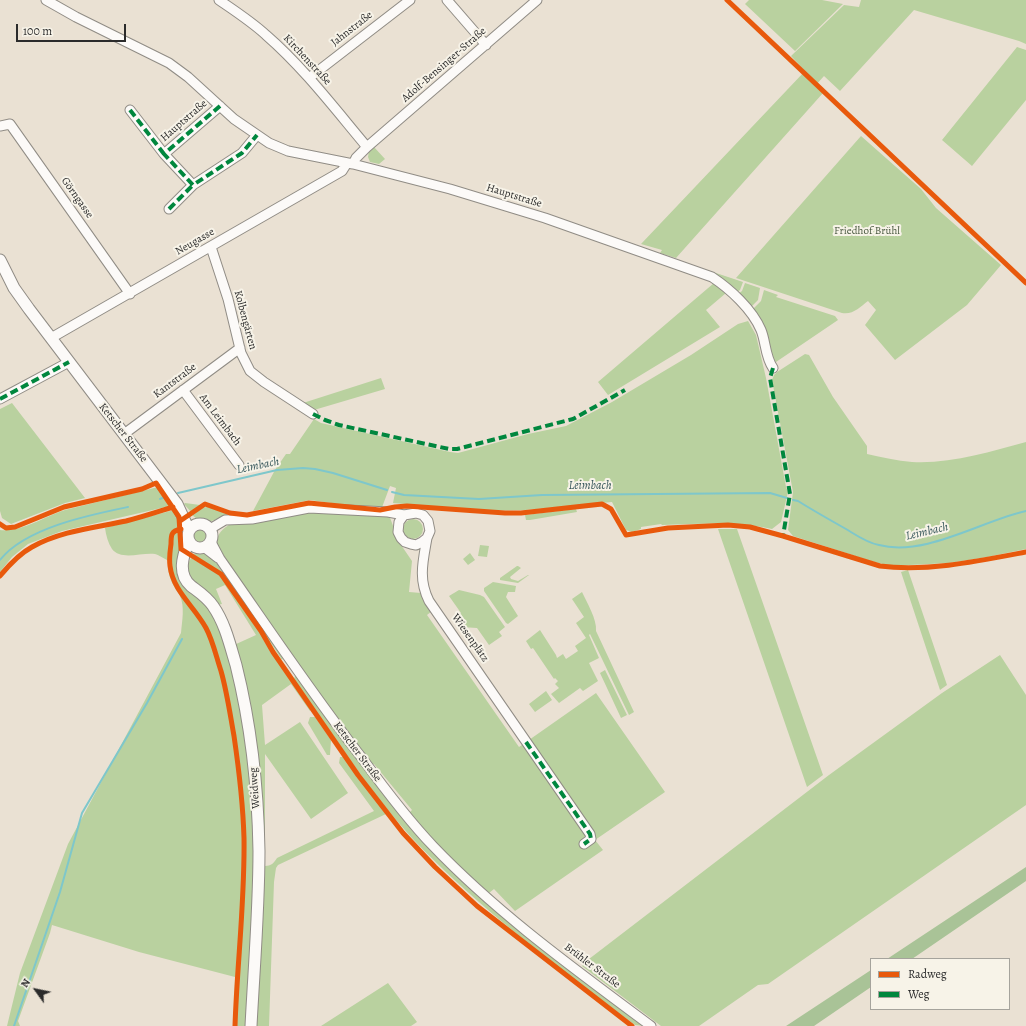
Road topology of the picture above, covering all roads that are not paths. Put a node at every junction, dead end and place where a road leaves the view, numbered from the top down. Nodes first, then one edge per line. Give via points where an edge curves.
1 (46, 0) edge
2 (219, 0) edge
3 (410, 0) edge
4 (447, 0) edge
5 (537, 0) edge
6 (486, 45) junction
7 (309, 78) junction
8 (220, 106) junction
9 (130, 110) dead end
10 (0, 126) edge
11 (257, 135) junction
12 (367, 147) junction
13 (164, 154) junction
14 (350, 164) junction
15 (193, 185) junction
16 (169, 209) dead end
17 (211, 247) junction
18 (0, 260) edge
19 (130, 294) junction
20 (51, 338) junction
21 (240, 348) junction
22 (69, 362) junction
23 (773, 368) dead end
24 (183, 390) junction
25 (0, 399) edge
26 (313, 414) dead end
27 (124, 434) junction
28 (239, 465) dead end
29 (404, 515) junction
30 (194, 527) junction
31 (210, 529) junction
32 (427, 538) junction
33 (200, 545) junction
34 (590, 842) dead end
35 (519, 924) joint
36 (251, 1026) edge
37 (651, 1026) edge

1 - 8 street, Hauptstraße via 169,63
2 - 7 street, Kirchenstraße via 265,34
3 - 7 street, Jahnstraße
4 - 6 street
5 - 6 street, Adolf-Bensinger-Straße
6 - 12 street, Adolf-Bensinger-Straße
7 - 12 street, Kirchenstraße
8 - 11 street, Hauptstraße
8 - 13 street, Hauptstraße
9 - 13 street, Hauptstraße
10 - 19 street, Görngasse via 10,124
11 - 14 street, Hauptstraße via 288,151
11 - 15 street via 242,153
12 - 14 street, Neugasse
13 - 15 street, Hauptstraße
14 - 17 street, Neugasse
14 - 23 street, Hauptstraße via 468,194 706,274 726,286 749,312 761,330
15 - 16 street
17 - 19 street, Neugasse
17 - 21 street, Kolbengärten via 224,285
18 - 20 main road, Ketscher Straße via 14,288
19 - 20 street, Neugasse
20 - 22 main road, Ketscher Straße
21 - 24 street, Kantstraße
21 - 26 street, Kolbengärten via 250,371
22 - 25 street
22 - 27 main road, Ketscher Straße
24 - 27 street, Kantstraße
24 - 28 street, Am Leimbach
27 - 30 main road, Ketscher Straße
29 - 31 street, Wiesenplätz via 309,508 252,519 225,520
29 - 32 street, Wiesenplätz via 416,513 428,521 430,531
29 - 32 street via 399,522 398,532 401,538 416,545
30 - 31 main road via 202,524
30 - 33 main road via 187,538
31 - 33 main road via 212,537
32 - 34 street, Wiesenplätz via 422,573 429,601 590,834
33 - 35 street, Ketscher Straße via 220,559 338,726 404,814 475,887
33 - 36 main road, Weidweg via 182,559 182,569 186,580 208,599 222,621 248,721 254,767 258,852
35 - 37 street, Brühler Straße

